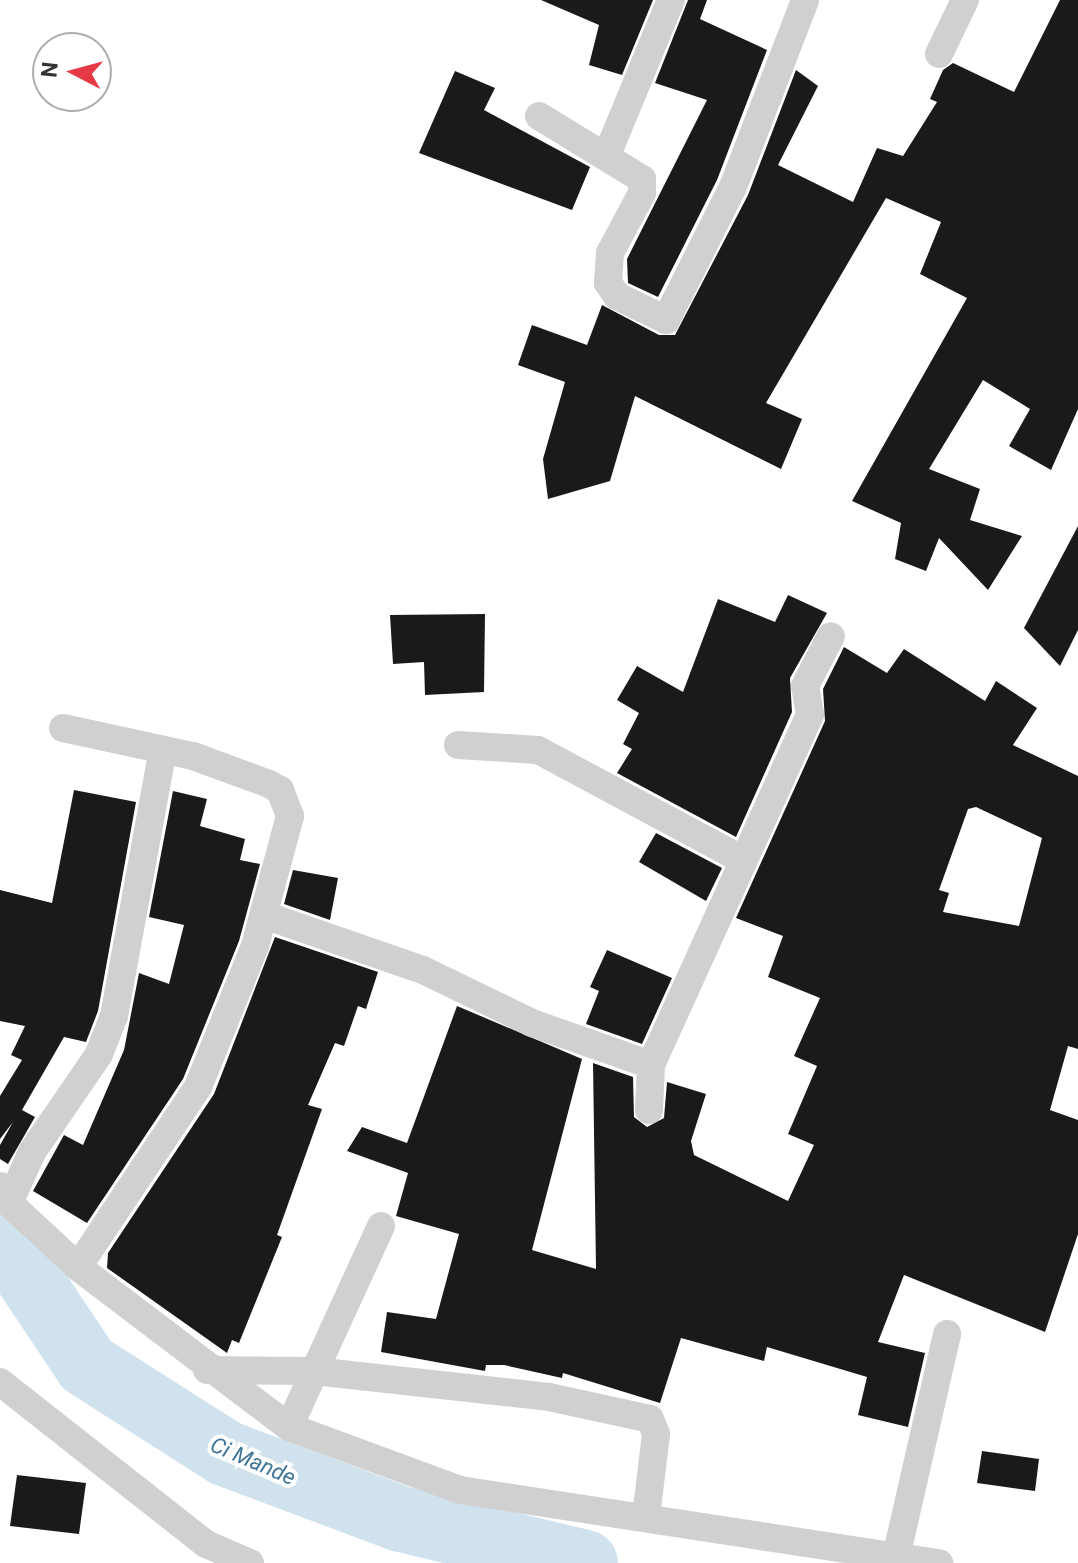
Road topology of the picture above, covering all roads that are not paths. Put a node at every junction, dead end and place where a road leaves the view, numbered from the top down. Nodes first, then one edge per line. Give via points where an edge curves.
1 (671, 0) edge
2 (805, 0) edge
3 (965, 0) edge
4 (939, 54) dead end
5 (539, 116) dead end
6 (607, 155) junction
7 (831, 636) dead end
8 (63, 728) dead end
9 (458, 745) dead end
10 (163, 750) junction
11 (743, 860) junction
12 (264, 915) junction
13 (651, 1065) junction
14 (649, 1110) dead end
15 (4, 1195) edge
16 (381, 1226) dead end
17 (78, 1267) junction
18 (947, 1334) dead end
19 (207, 1370) junction
20 (314, 1371) junction
21 (0, 1382) edge
22 (289, 1427) junction
23 (646, 1517) junction
24 (896, 1557) junction
25 (250, 1563) edge
26 (939, 1563) edge

1 - 6 street
2 - 6 street via 733,187 666,320 617,296 608,283 610,253 642,193 642,179
3 - 4 street
5 - 6 street
7 - 11 street via 805,686 810,714
8 - 10 street
9 - 11 street via 538,750
10 - 12 street via 280,790 290,816
10 - 15 street via 114,1016 99,1054
11 - 13 street
12 - 13 street via 409,965 532,1023
12 - 17 street via 198,1087
13 - 14 street
15 - 17 street
16 - 20 street
17 - 19 street
18 - 24 street
19 - 20 street
19 - 22 street
20 - 22 street
20 - 23 street via 549,1397 650,1419 656,1434
21 - 25 street via 206,1544
22 - 23 street via 460,1490
23 - 24 street
24 - 26 street

